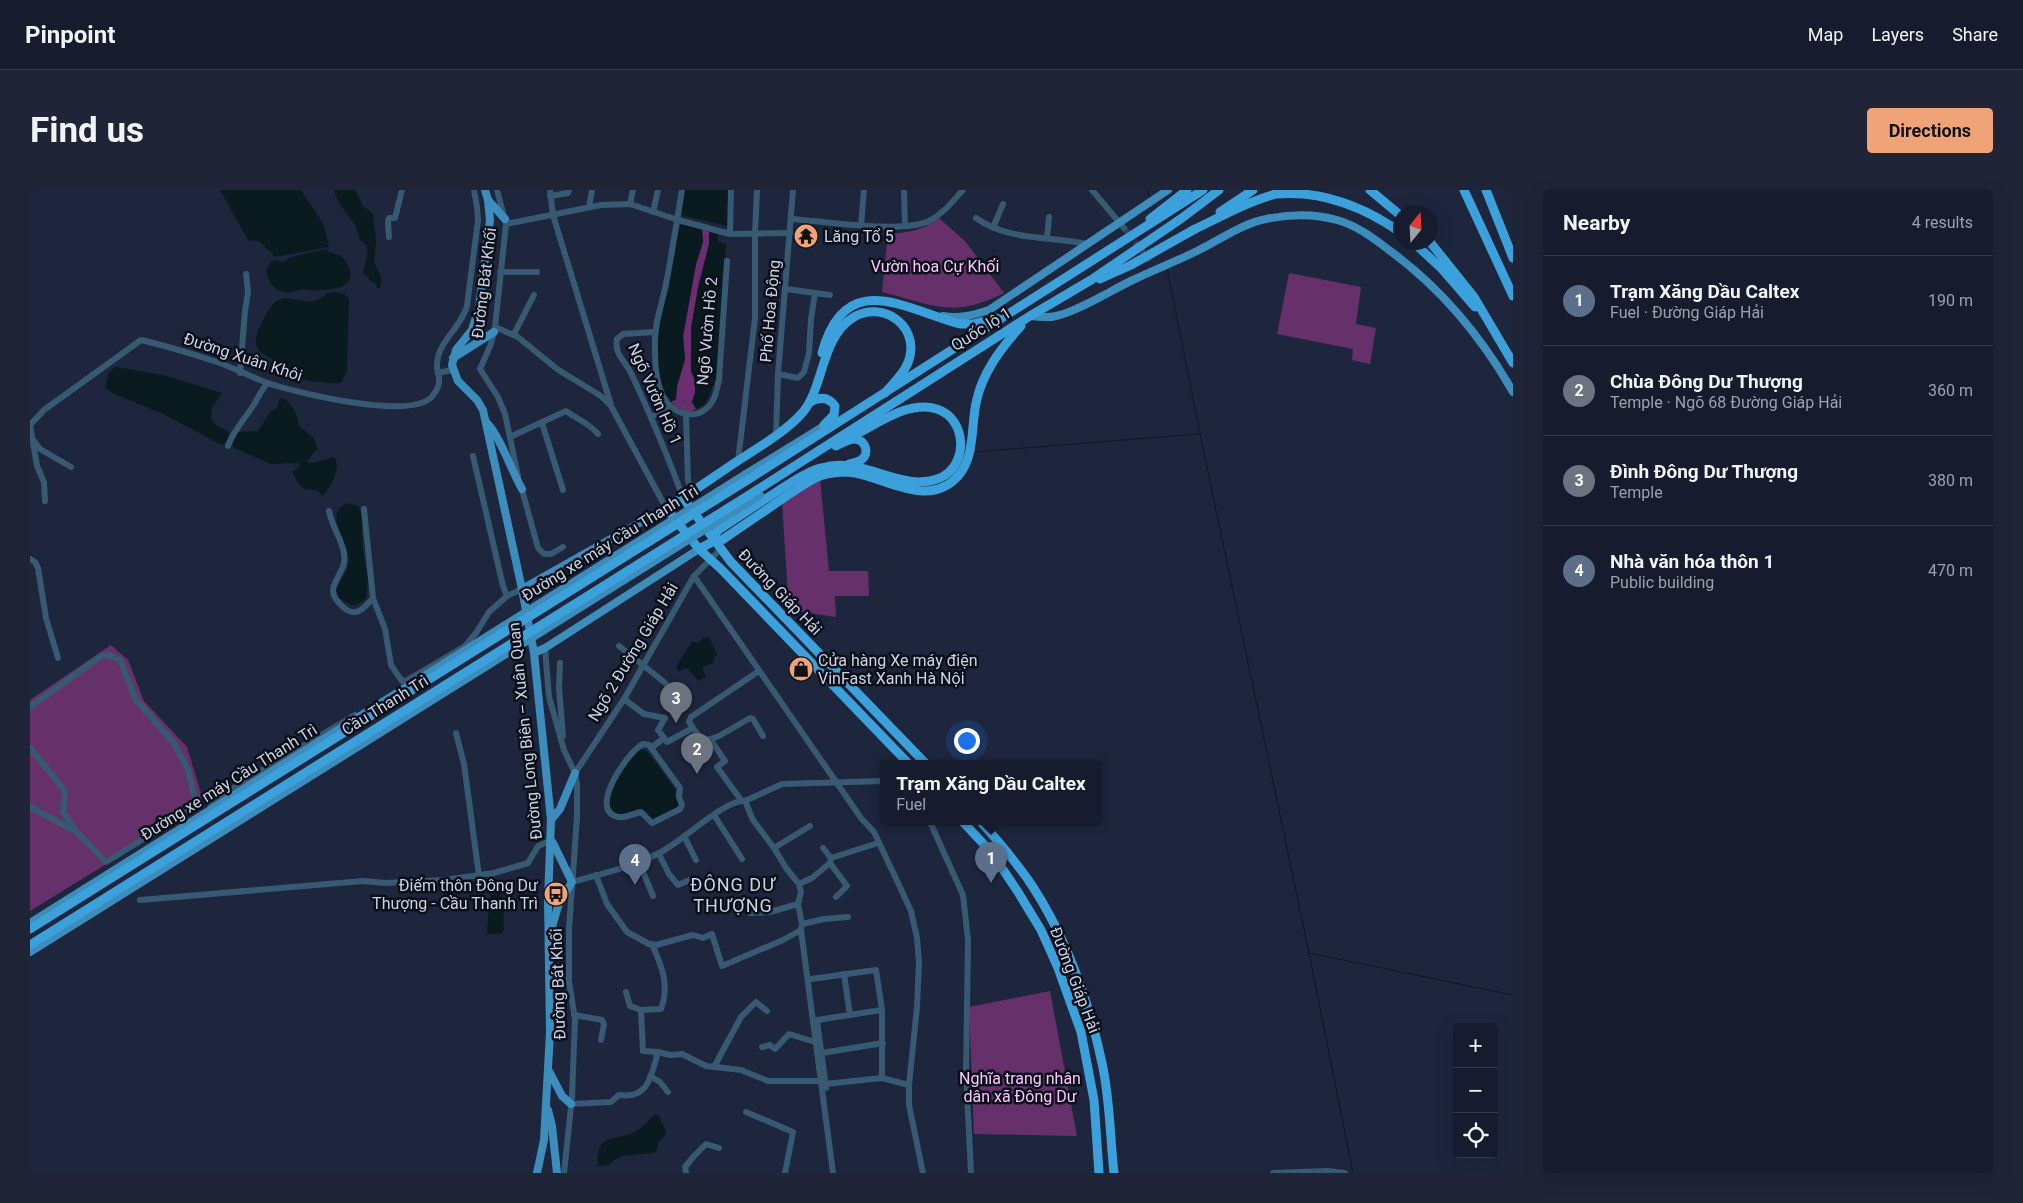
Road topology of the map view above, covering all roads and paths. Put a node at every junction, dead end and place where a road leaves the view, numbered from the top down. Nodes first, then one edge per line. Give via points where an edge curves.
1 (402, 190) edge
2 (474, 190) edge
3 (485, 190) edge
4 (497, 190) edge
5 (569, 190) edge
6 (592, 190) edge
7 (633, 190) edge
8 (658, 190) edge
9 (682, 190) edge
10 (731, 190) edge
11 (757, 190) edge
12 (794, 190) edge
13 (864, 190) edge
14 (904, 190) edge
15 (963, 190) edge
16 (1092, 190) edge
17 (1168, 190) edge
18 (1188, 190) edge
19 (1202, 190) edge
20 (1219, 190) edge
21 (1253, 190) edge
22 (1370, 190) edge
23 (1464, 190) edge
24 (1486, 190) edge
25 (550, 193) edge
26 (488, 200) junction
27 (630, 204) junction
28 (1003, 204) dead end
29 (589, 207) junction
30 (1393, 210) edge
31 (653, 212) junction
32 (553, 215) junction
33 (1048, 217) dead end
34 (976, 218) dead end
35 (791, 219) junction
36 (678, 220) junction
37 (506, 221) junction
38 (861, 225) junction
39 (905, 226) junction
40 (1122, 226) junction
41 (1393, 227) edge
42 (993, 228) junction
43 (1191, 231) junction
44 (755, 233) junction
45 (790, 233) junction
46 (730, 234) junction
47 (389, 237) dead end
48 (1047, 238) junction
49 (1087, 244) junction
50 (1422, 250) edge
51 (1436, 250) edge
52 (1097, 258) junction
53 (1513, 258) edge
54 (727, 261) dead end
55 (500, 272) junction
56 (536, 272) dead end
57 (246, 274) dead end
58 (786, 289) junction
59 (1074, 290) junction
60 (1511, 292) edge
61 (815, 293) junction
62 (534, 295) dead end
63 (830, 295) dead end
64 (1513, 304) edge
65 (923, 311) junction
66 (1014, 311) junction
67 (1030, 316) junction
68 (494, 330) junction
69 (1495, 331) junction
70 (655, 332) junction
71 (514, 334) junction
72 (453, 358) junction
73 (1513, 363) edge
74 (452, 370) junction
75 (240, 373) junction
76 (438, 373) junction
77 (778, 374) junction
78 (817, 380) junction
79 (268, 383) junction
80 (1513, 392) edge
81 (884, 393) junction
82 (810, 402) junction
83 (611, 406) junction
84 (671, 408) junction
85 (686, 414) junction
86 (851, 414) junction
87 (652, 418) junction
88 (485, 422) junction
89 (542, 423) junction
90 (30, 425) edge
91 (824, 425) junction
92 (598, 434) dead end
93 (776, 435) junction
94 (510, 437) junction
95 (33, 440) junction
96 (228, 446) dead end
97 (473, 456) dead end
98 (741, 456) junction
99 (813, 456) junction
100 (849, 464) junction
101 (71, 467) dead end
102 (748, 476) junction
103 (688, 482) junction
104 (678, 484) junction
105 (522, 489) junction
106 (562, 490) dead end
107 (692, 492) junction
108 (759, 493) junction
109 (683, 498) junction
110 (45, 501) dead end
111 (666, 508) junction
112 (364, 509) dead end
113 (330, 511) dead end
114 (714, 541) junction
115 (563, 548) dead end
116 (699, 549) junction
117 (720, 550) junction
118 (30, 559) edge
119 (709, 559) junction
120 (694, 576) junction
121 (522, 589) junction
122 (507, 596) junction
123 (373, 598) junction
124 (365, 608) junction
125 (378, 612) junction
126 (619, 646) dead end
127 (545, 648) junction
128 (534, 653) junction
129 (58, 658) dead end
130 (560, 662) dead end
131 (643, 666) junction
132 (760, 671) junction
133 (404, 682) junction
134 (677, 696) dead end
135 (624, 699) junction
136 (30, 707) edge
137 (693, 728) junction
138 (456, 733) dead end
139 (763, 736) dead end
140 (664, 738) junction
141 (710, 739) junction
142 (563, 744) junction
143 (30, 748) edge
144 (651, 748) junction
145 (905, 760) edge
146 (922, 760) edge
147 (575, 773) junction
148 (880, 781) edge
149 (837, 782) junction
150 (743, 800) junction
151 (210, 804) dead end
152 (30, 807) edge
153 (714, 815) junction
154 (551, 820) junction
155 (931, 825) edge
156 (966, 825) edge
157 (984, 825) edge
158 (810, 826) dead end
159 (76, 831) junction
160 (684, 836) junction
161 (552, 840) junction
162 (878, 843) junction
163 (774, 848) junction
164 (822, 848) dead end
165 (659, 854) junction
166 (742, 859) dead end
167 (696, 860) dead end
168 (831, 861) junction
169 (639, 862) junction
170 (596, 875) junction
171 (479, 876) junction
172 (692, 879) dead end
173 (572, 882) junction
174 (800, 884) junction
175 (653, 896) dead end
176 (836, 897) dead end
177 (140, 900) dead end
178 (798, 904) junction
179 (750, 913) dead end
180 (848, 917) dead end
181 (30, 922) edge
182 (801, 927) junction
183 (30, 929) edge
184 (548, 939) junction
185 (652, 944) junction
186 (30, 945) edge
187 (30, 952) edge
188 (806, 969) junction
189 (844, 974) junction
190 (811, 979) junction
191 (626, 992) dead end
192 (641, 1010) junction
193 (882, 1010) junction
194 (767, 1011) dead end
195 (574, 1015) junction
196 (850, 1015) junction
197 (817, 1020) junction
198 (601, 1040) dead end
199 (815, 1042) junction
200 (884, 1043) junction
201 (762, 1047) dead end
202 (658, 1052) junction
203 (822, 1053) junction
204 (714, 1067) junction
205 (548, 1069) junction
206 (650, 1076) junction
207 (882, 1078) junction
208 (823, 1083) junction
209 (909, 1085) junction
210 (668, 1092) dead end
211 (546, 1103) junction
212 (571, 1104) junction
213 (746, 1112) dead end
214 (719, 1148) dead end
215 (1344, 1172) edge
216 (537, 1173) edge
217 (557, 1173) edge
218 (564, 1173) edge
219 (686, 1173) edge
220 (785, 1173) edge
221 (833, 1173) edge
222 (924, 1173) edge
223 (971, 1173) edge
224 (1099, 1173) edge
225 (1114, 1173) edge
226 (1273, 1173) edge

1 - 47 street via 395,218 389,218
2 - 76 street, Đường Xuân Khôi via 478,220 467,306 463,319 439,351
3 - 26 main road
4 - 37 street, Đường Bát Khối
5 - 25 street via 568,193
6 - 29 street
7 - 27 street
8 - 31 street
9 - 36 street
10 - 46 street
11 - 44 street
12 - 35 street, Phố Hoa Động
13 - 38 street
14 - 39 street
15 - 39 street via 933,219
16 - 40 street
17 - 40 main road
18 - 52 highway
19 - 52 highway, Quốc lộ 1
20 - 59 highway, Quốc lộ 1
21 - 43 highway
22 - 30 highway
23 - 60 highway
24 - 53 highway
25 - 32 street
26 - 37 main road
26 - 72 main road via 490,220 478,317
27 - 29 street
27 - 31 street
28 - 42 street
29 - 32 street
31 - 36 street
32 - 37 street
32 - 83 street
33 - 48 street
34 - 42 street
35 - 38 street
35 - 45 street, Phố Hoa Động
36 - 46 street
36 - 70 street
37 - 55 street, Đường Bát Khối
38 - 39 street
40 - 49 main road
41 - 43 highway via 1344,199 1296,190 1253,202
42 - 48 street
43 - 59 highway via 1131,265
44 - 45 street
44 - 46 street
44 - 98 street via 755,318
45 - 58 street, Phố Hoa Động
48 - 49 street
49 - 65 main road via 989,310 970,316 950,317
50 - 69 highway via 1447,274
51 - 69 highway via 1474,297
52 - 66 highway, Quốc lộ 1
54 - 85 street, Ngõ Vườn Hồ 2 via 716,392 706,409
55 - 56 street
55 - 68 street, Đường Bát Khối
57 - 75 street via 248,292
58 - 61 street
58 - 77 street, Phố Hoa Động
59 - 67 highway, Quốc lộ 1
60 - 64 highway
61 - 63 street
61 - 77 street via 804,372 798,378
62 - 71 street
65 - 66 highway via 960,324 973,324
65 - 78 highway via 874,300 850,307 841,314 828,336
66 - 81 highway, Quốc lộ 1
67 - 80 main road via 1056,316 1068,312 1155,266 1198,251 1236,230 1263,220 1293,215 1316,216 1360,229 1407,263 1447,299 1477,336
67 - 99 highway, Quốc lộ 1
67 - 114 highway via 1001,348 982,384 966,464 947,485 931,491 917,490 848,472 824,475 807,482 722,540
68 - 71 street
68 - 72 main road
68 - 94 street, Đường Bát Khối via 480,369 498,397
69 - 73 highway
70 - 84 street via 658,384
70 - 87 street, Ngõ Vườn Hồ 1 via 623,334 616,342 618,354 630,371
71 - 83 street
72 - 74 main road
74 - 76 street
74 - 88 main road, Đường Long Biên – Xuân Quan via 461,385 480,404
75 - 79 street, Đường Xuân Khôi
75 - 90 street, Đường Xuân Khôi via 212,360 141,340 44,410
76 - 79 street, Đường Xuân Khôi via 438,388 431,399 411,406 361,405
77 - 93 street, Phố Hoa Động
78 - 81 highway via 829,349 844,325 862,313 885,312 903,325 911,346 906,368
78 - 82 highway
79 - 96 street via 232,433
81 - 86 highway, Quốc lộ 1
82 - 91 highway via 822,398 835,406 834,415
82 - 93 highway
83 - 111 street
84 - 85 street
84 - 87 street
85 - 103 street
86 - 91 main road, Đường xe máy Cầu Thanh Trì
86 - 102 highway, Quốc lộ 1
87 - 104 street, Ngõ Vườn Hồ 1
88 - 105 main road via 492,429
88 - 121 main road, Đường Long Biên – Xuân Quan
89 - 92 street via 566,411
89 - 94 street
89 - 106 street
90 - 95 street
91 - 102 main road, Đường xe máy Cầu Thanh Trì
93 - 98 highway
94 - 105 street, Đường Bát Khối
95 - 101 street via 40,450
95 - 110 street via 37,466 44,482
97 - 122 street
98 - 107 highway
99 - 100 highway via 852,439 859,440 866,447 865,456
99 - 100 highway via 897,413 926,407 941,410 951,419 961,440 955,465 942,477 932,480 905,480
99 - 108 highway, Quốc lộ 1
100 - 114 highway via 822,467 805,475 717,531
102 - 181 main road, Đường xe máy Cầu Thanh Trì, bridge
102 - 183 highway, Cầu Thanh Trì, bridge
103 - 104 street
103 - 107 street
104 - 109 street, Ngõ Vườn Hồ 1
105 - 115 street, Đường Bát Khối via 538,548 544,554
107 - 109 highway
108 - 186 highway, Cầu Thanh Trì, bridge
108 - 187 main road, bridge
109 - 111 highway
109 - 114 highway, Đường Giáp Hải
111 - 116 highway, Đường Giáp Hải
111 - 121 main road
112 - 123 street
113 - 124 street via 345,555 333,594 346,610 356,612
114 - 116 highway
114 - 117 highway, Đường Giáp Hải
116 - 119 highway, Đường Giáp Hải
116 - 127 main road
117 - 119 street, Ngõ 2 Đường Giáp Hải
117 - 146 highway, Đường Giáp Hải
118 - 129 street via 38,568 46,618
119 - 120 street, Ngõ 2 Đường Giáp Hải
119 - 145 highway, Đường Giáp Hải
120 - 131 street, Ngõ 2 Đường Giáp Hải
120 - 132 street
121 - 122 street
121 - 128 main road, Đường Long Biên – Xuân Quan
122 - 133 street via 489,612 465,646
123 - 124 street
123 - 125 street
124 - 125 street
125 - 133 street via 391,665
126 - 131 street
127 - 128 main road
127 - 142 street, Đường Bát Khối via 549,697
128 - 154 main road, Đường Long Biên – Xuân Quan
130 - 142 street
131 - 134 street
131 - 135 street, Ngõ 2 Đường Giáp Hải
132 - 137 street via 691,717 689,722
132 - 149 street
133 - 151 street via 398,689
135 - 140 street via 644,714 665,718 658,730
135 - 147 street, Ngõ 2 Đường Giáp Hải
136 - 159 street via 101,656 113,656 120,660 142,708 174,743 183,759 196,802 194,808 106,862
137 - 140 street via 667,742
137 - 141 street via 703,741
138 - 171 street via 464,764
139 - 141 street via 750,718
140 - 144 street
141 - 150 street via 724,761 717,767
142 - 147 street, Đường Bát Khối
143 - 159 street via 65,791 62,812
144 - 144 street via 680,788 682,807 652,823 641,812 624,817 610,813 606,808 606,797 629,756 643,744
147 - 154 main road via 560,809
147 - 173 street, Đường Bát Khối via 577,818
148 - 149 street
149 - 150 street via 782,784
149 - 162 street via 874,832
150 - 153 street
150 - 163 street
152 - 159 street
153 - 160 street
153 - 166 street
154 - 161 main road, Đường Long Biên – Xuân Quan
155 - 223 street via 963,895 968,940 966,1073
156 - 224 highway, Đường Giáp Hải via 992,853 1018,892 1058,968 1081,1032 1094,1100
157 - 225 highway, Đường Giáp Hải via 1034,888 1082,990 1103,1065
158 - 163 street
160 - 165 street
160 - 167 street
161 - 171 street via 538,846 528,863
161 - 173 main road
161 - 184 main road, Đường Long Biên – Xuân Quan
162 - 168 street
162 - 209 street via 911,911 917,938 919,963
163 - 174 street
164 - 168 street
165 - 169 street
165 - 172 street via 678,885
168 - 174 street
168 - 176 street via 847,886
169 - 170 street
169 - 175 street
170 - 173 street
170 - 185 street via 607,904 627,932
171 - 177 street via 386,883 363,880
173 - 184 main road via 559,903
173 - 195 street, Đường Bát Khối via 569,981
174 - 178 street
178 - 179 street via 770,912
178 - 182 street
180 - 182 street via 824,918
182 - 185 street via 783,940 722,966 712,934
182 - 188 street
184 - 205 main road, Đường Long Biên – Xuân Quan
185 - 192 street via 665,981 666,996 661,1009
188 - 190 street
188 - 199 street
189 - 190 street
189 - 193 street via 876,970
189 - 196 street
190 - 197 street
191 - 192 street via 628,1005
192 - 202 street via 643,1051
193 - 196 street
193 - 200 street
194 - 204 street via 756,1002 745,1011
195 - 198 street via 602,1020
195 - 212 street, Đường Bát Khối
196 - 197 street
197 - 203 street
199 - 201 street via 790,1034 776,1049
199 - 208 street
200 - 203 street
200 - 207 street
202 - 204 street via 682,1054
202 - 206 street
203 - 208 street
204 - 208 street via 741,1070 768,1081
205 - 211 main road, Đường Long Biên – Xuân Quan
205 - 212 main road via 562,1096
206 - 210 street
206 - 212 street via 644,1090 630,1097 619,1095 611,1102
207 - 208 street
207 - 209 street
208 - 221 street
209 - 222 street via 911,1119
211 - 216 main road, Đường Long Biên – Xuân Quan via 544,1140
211 - 217 main road
212 - 218 street, Đường Bát Khối
213 - 220 street via 793,1132
214 - 219 street via 706,1144 685,1167
215 - 226 street

